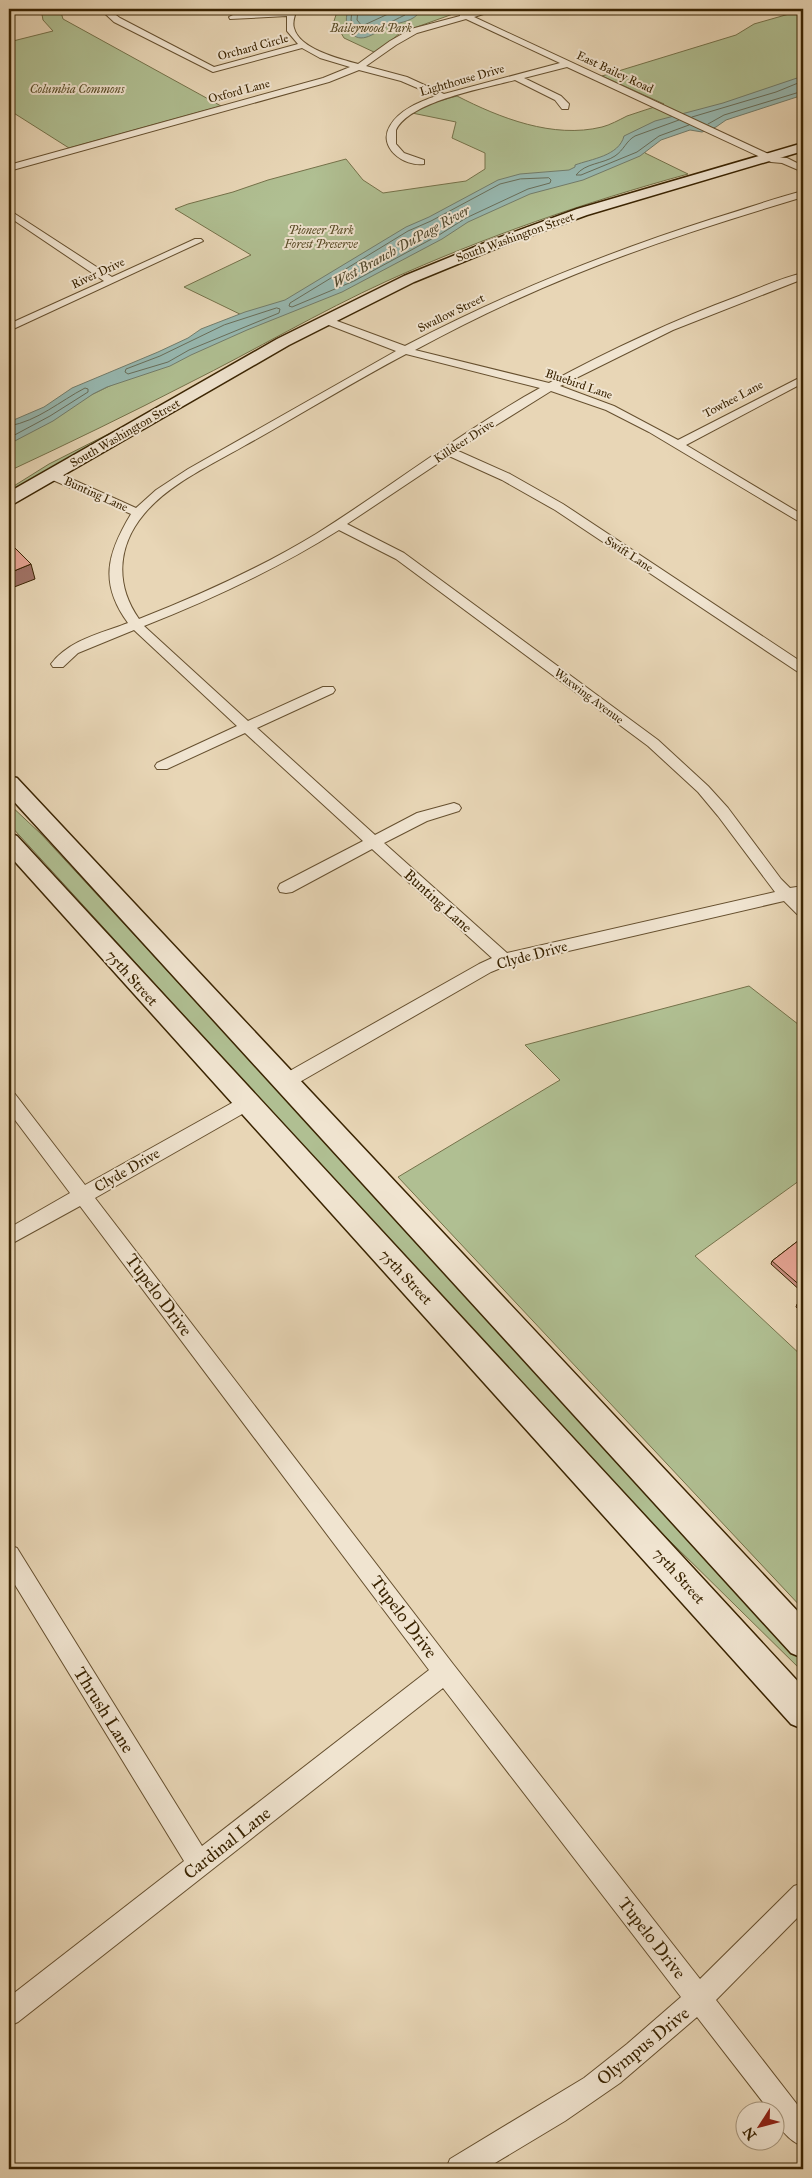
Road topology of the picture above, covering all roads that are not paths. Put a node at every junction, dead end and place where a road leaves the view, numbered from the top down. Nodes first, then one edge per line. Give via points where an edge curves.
1 (104, 9) edge
2 (495, 9) edge
3 (292, 12) edge
4 (461, 14) junction
5 (234, 17) dead end
6 (304, 45) junction
7 (568, 64) junction
8 (361, 66) junction
9 (517, 78) junction
10 (444, 97) junction
11 (565, 108) dead end
12 (803, 147) edge
13 (771, 158) junction
14 (421, 162) dead end
15 (9, 168) edge
16 (803, 169) edge
17 (803, 178) edge
18 (803, 194) edge
19 (9, 213) edge
20 (198, 241) dead end
21 (803, 276) edge
22 (111, 281) junction
23 (325, 320) junction
24 (9, 328) edge
25 (404, 350) junction
26 (241, 366) junction
27 (803, 379) edge
28 (551, 387) junction
29 (677, 445) junction
30 (448, 451) junction
31 (52, 475) junction
32 (9, 480) edge
33 (9, 499) edge
34 (138, 513) junction
35 (803, 520) edge
36 (338, 524) junction
37 (135, 624) junction
38 (58, 664) dead end
39 (803, 669) edge
40 (328, 690) dead end
41 (247, 728) junction
42 (162, 766) dead end
43 (9, 783) edge
44 (454, 808) dead end
45 (9, 841) edge
46 (373, 842) junction
47 (286, 888) dead end
48 (803, 891) edge
49 (786, 895) junction
50 (803, 910) edge
51 (504, 960) junction
52 (285, 1082) junction
53 (9, 1098) edge
54 (246, 1104) junction
55 (83, 1195) junction
56 (9, 1237) edge
57 (9, 1555) edge
58 (803, 1641) edge
59 (446, 1672) junction
60 (803, 1712) edge
61 (200, 1864) junction
62 (803, 1895) edge
63 (699, 1999) junction
64 (9, 2013) edge
65 (803, 2133) edge
66 (460, 2169) edge

1 - 6 street, Orchard Circle via 117,20 226,74 237,71 229,65
2 - 4 street, Oxford Lane
3 - 5 street
3 - 6 street via 291,32
4 - 7 street, East Bailey Road
4 - 8 street, Oxford Lane via 408,34
6 - 8 street via 327,57
7 - 9 street, Lighthouse Drive
7 - 13 street, East Bailey Road
8 - 10 street via 411,82
8 - 15 street, Oxford Lane via 326,80 20,161
9 - 10 street, Lighthouse Drive
9 - 11 street via 558,98
10 - 14 street, Lighthouse Drive via 410,111 399,119 391,132 391,143 397,154
12 - 13 main road, South Washington Street
13 - 16 street
13 - 17 street via 774,164
13 - 23 main road, South Washington Street via 630,197 537,228 438,266
18 - 25 street, Swallow Street via 595,263 495,305
19 - 22 street
20 - 22 street, River Drive
21 - 28 street, Killdeer Drive via 679,324
22 - 24 street, River Drive
23 - 25 street, Bluebird Lane
23 - 26 main road, South Washington Street
25 - 28 street, Bluebird Lane
25 - 34 street, Swallow Street via 182,479
26 - 31 main road, South Washington Street
26 - 32 main road, South Washington Street
27 - 29 street, Towhee Lane
28 - 29 street, Bluebird Lane via 610,408
28 - 30 street, Killdeer Drive
29 - 35 street, Bluebird Lane
30 - 36 street, Killdeer Drive
30 - 39 street, Swift Lane via 506,477 559,507
31 - 33 main road, South Washington Street
31 - 34 street, Bunting Lane
34 - 37 street, Bunting Lane via 118,548 114,571 120,597
36 - 37 street, Killdeer Drive via 250,576
36 - 49 street, Waxwing Avenue via 400,556 653,743 703,789
37 - 38 street via 80,646
37 - 41 street, Bunting Lane
40 - 41 street
41 - 42 street
41 - 46 street, Bunting Lane
43 - 52 main road
44 - 46 street via 422,817
45 - 54 main road, 75th Street
46 - 47 street
46 - 51 street, Bunting Lane
48 - 49 street, Clyde Drive
49 - 50 street, Waxwing Avenue
49 - 51 street, Clyde Drive
51 - 52 street, Clyde Drive
52 - 58 main road
53 - 55 street, Tupelo Drive
54 - 55 street, Clyde Drive
54 - 60 main road, 75th Street
55 - 56 street, Clyde Drive
55 - 59 street, Tupelo Drive
57 - 61 street, Thrush Lane
59 - 61 street, Cardinal Lane
59 - 63 street, Tupelo Drive
61 - 64 street, Cardinal Lane
62 - 63 street, Olympus Drive
63 - 65 street, Tupelo Drive
63 - 66 street, Olympus Drive via 611,2075

